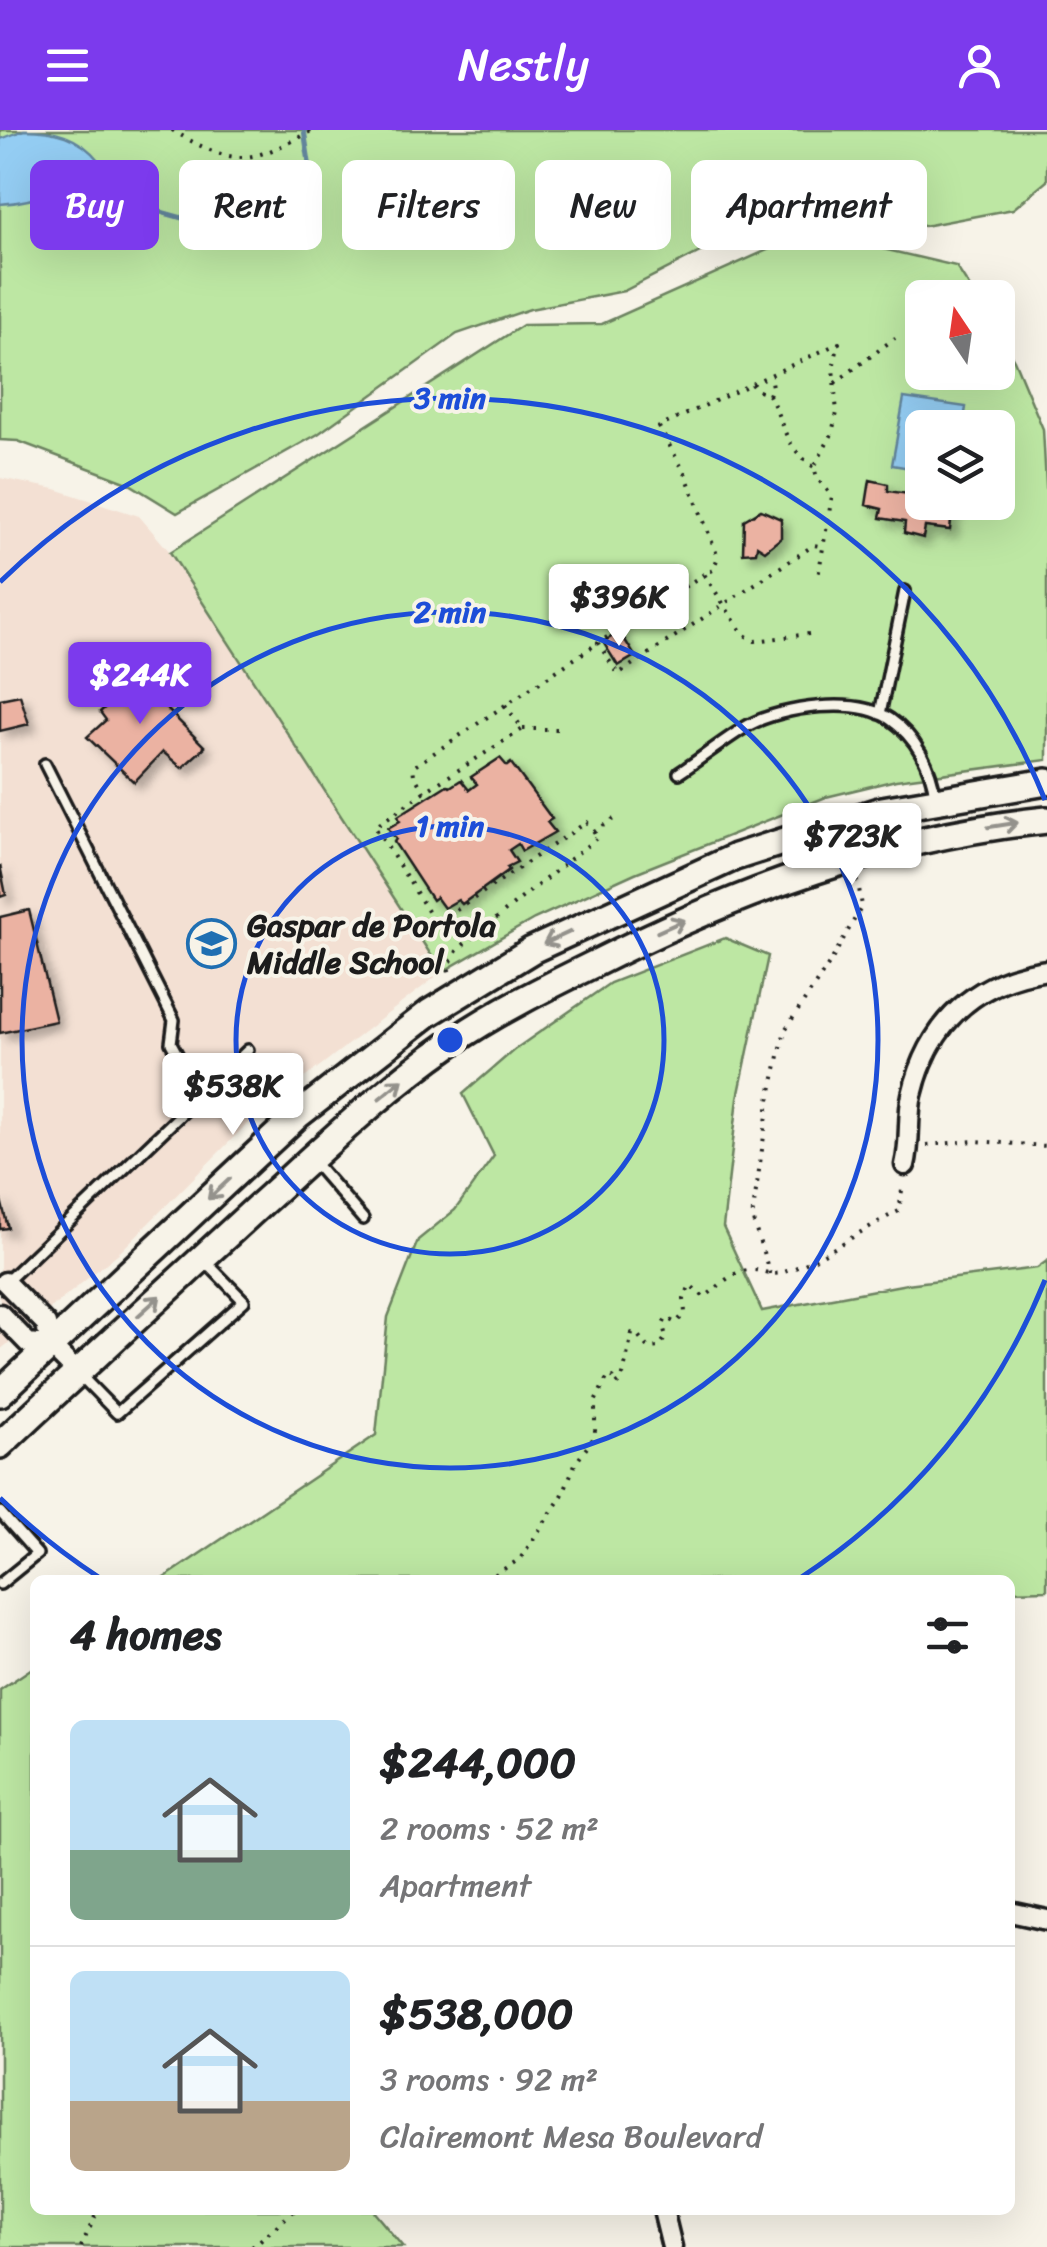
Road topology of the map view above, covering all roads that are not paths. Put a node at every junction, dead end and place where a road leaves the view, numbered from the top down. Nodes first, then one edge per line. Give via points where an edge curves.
1 (906, 591) dead end
2 (880, 714) junction
3 (45, 764) dead end
4 (679, 773) dead end
5 (1047, 782) edge
6 (936, 799) junction
7 (1047, 820) edge
8 (891, 847) junction
9 (1047, 970) edge
10 (248, 1050) dead end
11 (200, 1096) junction
12 (311, 1160) junction
13 (905, 1165) road end
14 (362, 1219) dead end
15 (202, 1258) junction
16 (3, 1284) edge
17 (0, 1314) edge
18 (50, 1345) junction
19 (78, 1372) junction
20 (0, 1393) edge
21 (0, 1444) edge
22 (0, 1512) edge
23 (0, 1584) edge
24 (1015, 1913) edge
25 (1047, 1920) edge
26 (664, 2215) edge
27 (672, 2247) edge

1 - 2 lane
2 - 4 lane via 811,705 781,712
2 - 6 lane via 908,735 927,762
3 - 11 lane via 174,1020 170,1043
5 - 6 main road
6 - 8 main road via 918,830
6 -> 18 main road via 735,857 532,950 429,1013 297,1116
8 -> 7 main road
12 -> 8 main road via 452,1042 539,992 748,892
9 - 13 street via 1013,975 954,1012 925,1054 912,1097
10 - 11 lane
11 - 16 lane
12 - 14 lane
12 - 15 main road
19 -> 15 main road
15 - 19 lane via 244,1301 117,1414
16 - 18 street via 46,1324
17 - 18 street via 28,1343
18 - 19 street
18 - 20 main road
19 - 21 main road
22 - 23 lane via 37,1554
24 - 25 street
26 - 27 street

